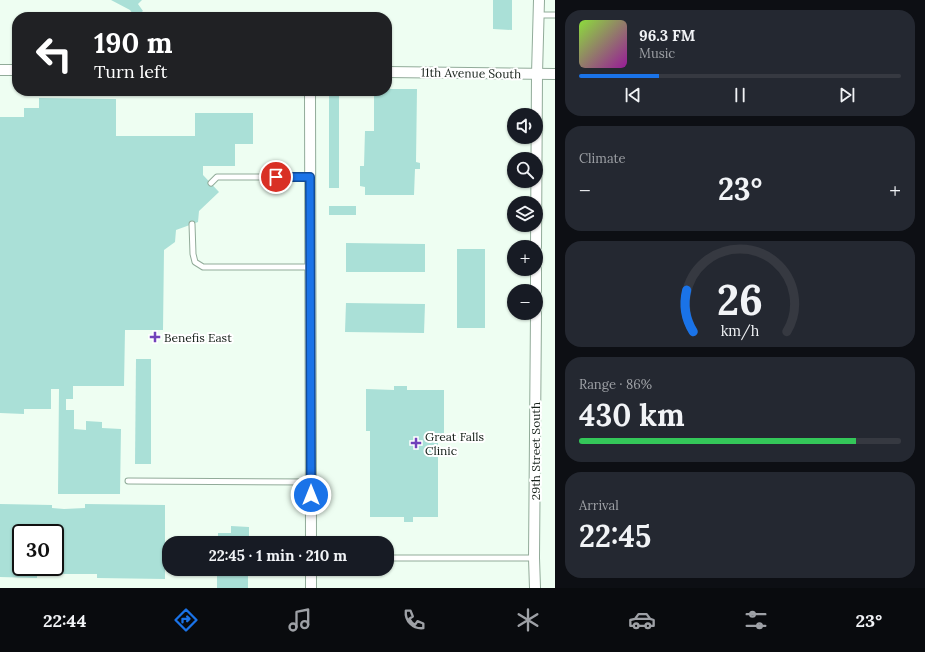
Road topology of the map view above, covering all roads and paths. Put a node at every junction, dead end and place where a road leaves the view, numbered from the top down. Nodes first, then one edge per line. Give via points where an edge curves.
1 (539, 0) edge
2 (539, 15) junction
3 (555, 15) edge
4 (0, 70) edge
5 (12, 70) edge
6 (392, 72) edge
7 (537, 74) junction
8 (555, 74) edge
9 (310, 96) edge
10 (310, 177) junction
11 (211, 183) dead end
12 (192, 224) dead end
13 (536, 240) edge
14 (310, 267) junction
15 (536, 320) edge
16 (128, 481) dead end
17 (311, 482) junction
18 (311, 536) edge
19 (394, 558) edge
20 (534, 558) junction
21 (311, 576) edge
22 (311, 588) edge
23 (535, 588) edge

1 - 2 street
2 - 3 lane
2 - 7 street
4 - 5 street
6 - 7 street, 11th Avenue South
7 - 8 street, 11th Avenue South
7 - 13 street
9 - 10 street
10 - 11 lane via 217,177
10 - 14 street
12 - 14 lane via 195,262 203,267
14 - 17 street
15 - 20 street, 29th Street South
16 - 17 lane
17 - 18 street
19 - 20 lane
20 - 23 street, 29th Street South
21 - 22 street

